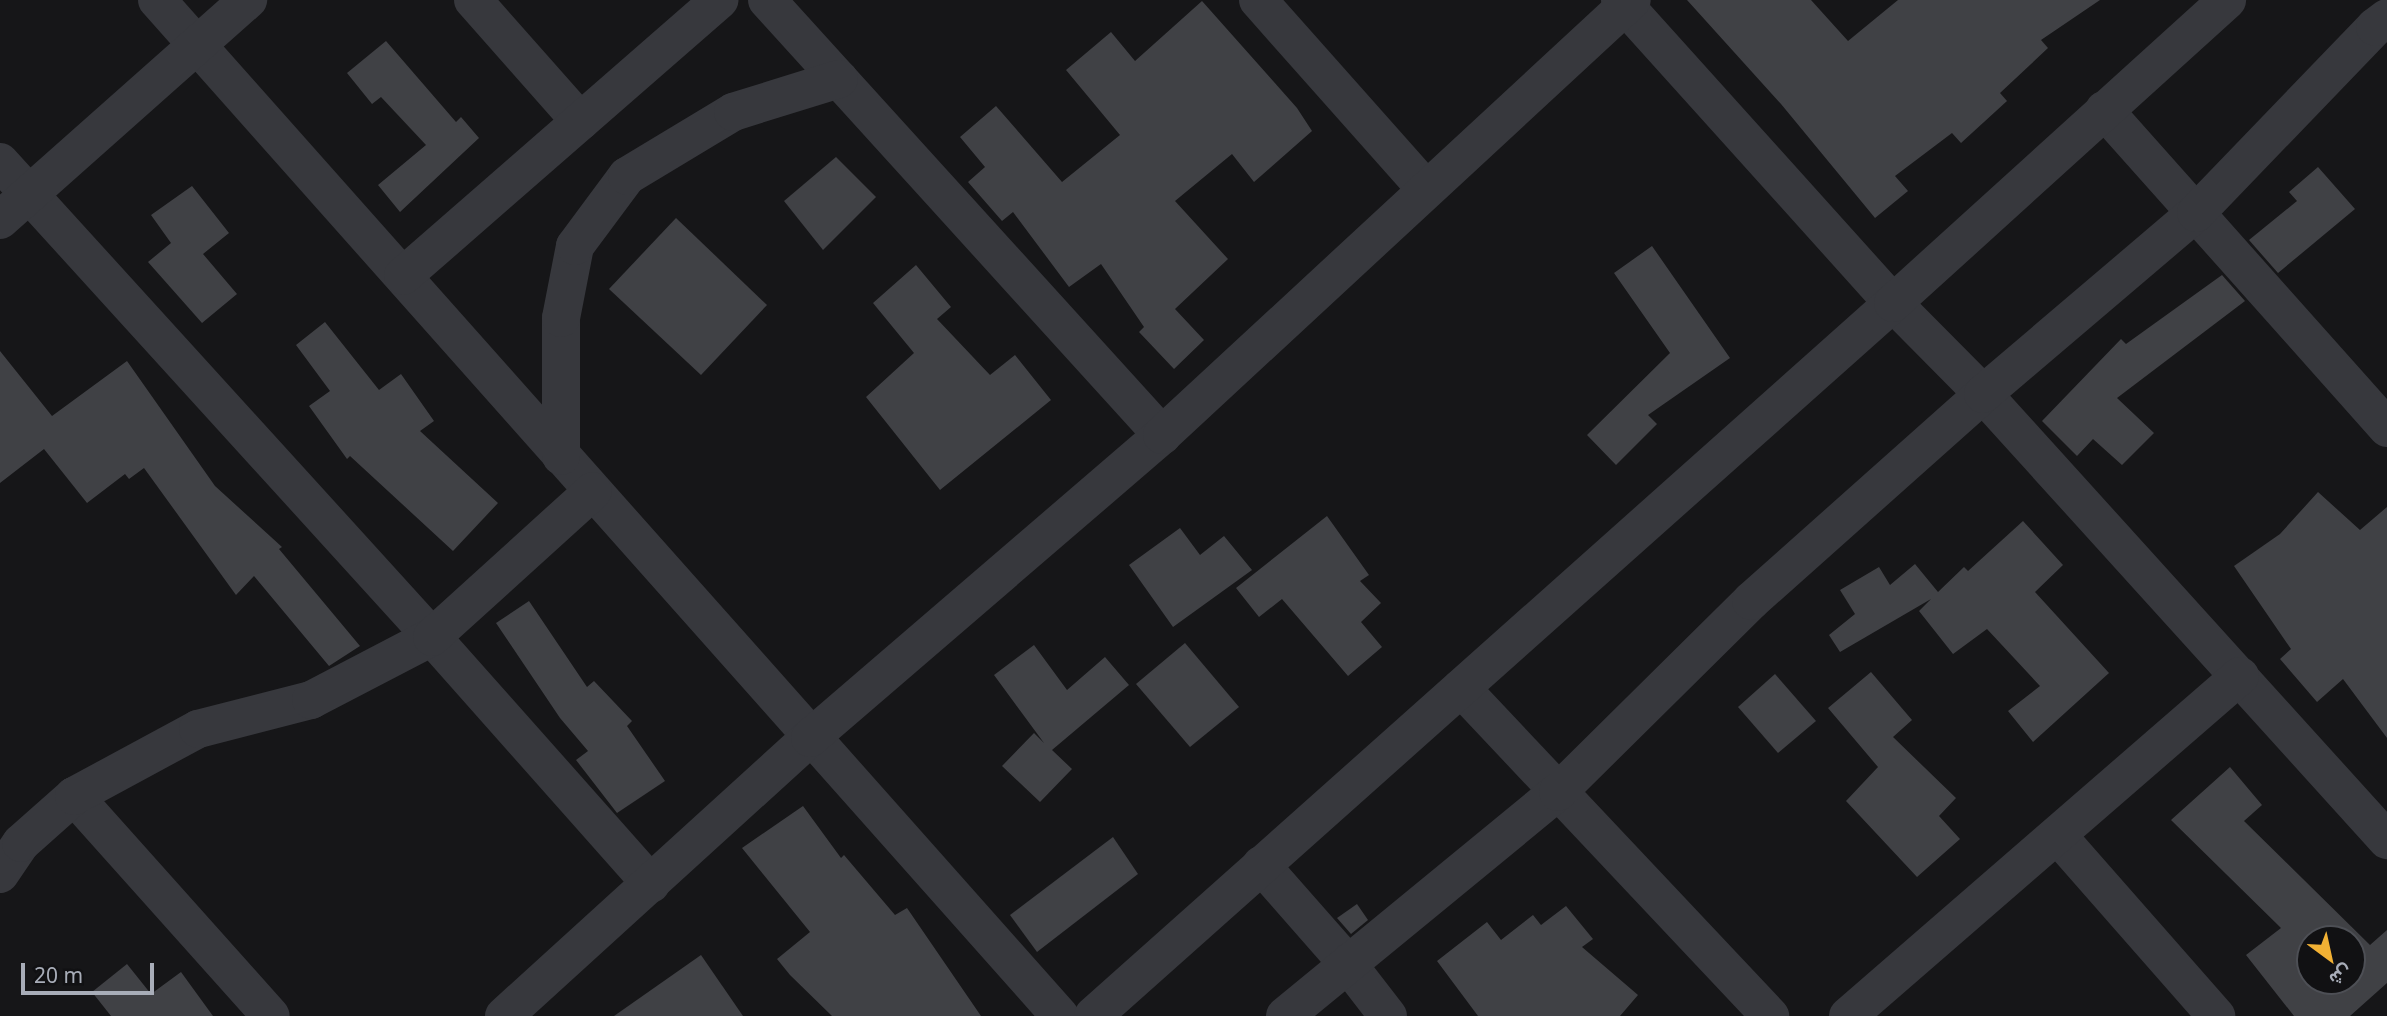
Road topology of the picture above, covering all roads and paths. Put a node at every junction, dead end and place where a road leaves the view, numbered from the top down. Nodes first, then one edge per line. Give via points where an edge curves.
1 (157, 0) edge
2 (248, 0) edge
3 (473, 0) edge
4 (719, 0) edge
5 (767, 0) edge
6 (1258, 0) edge
7 (2227, 0) edge
8 (1626, 2) edge
9 (2387, 18) edge
10 (196, 45) junction
11 (839, 79) junction
12 (2104, 110) junction
13 (580, 121) junction
14 (0, 162) edge
15 (1426, 188) junction
16 (29, 195) junction
17 (2196, 213) junction
18 (0, 220) edge
19 (403, 276) junction
20 (1893, 303) junction
21 (1983, 394) junction
22 (2387, 428) edge
23 (1161, 435) junction
24 (561, 456) junction
25 (593, 491) junction
26 (432, 637) junction
27 (2240, 676) junction
28 (1461, 688) junction
29 (810, 738) junction
30 (1558, 792) junction
31 (74, 796) junction
32 (2058, 836) junction
33 (2387, 840) edge
34 (1261, 865) junction
35 (0, 874) edge
36 (651, 884) junction
37 (1347, 963) junction
38 (271, 1016) edge
39 (504, 1016) edge
40 (1060, 1016) edge
41 (1093, 1016) edge
42 (1285, 1016) edge
43 (1388, 1016) edge
44 (1770, 1016) edge
45 (1848, 1016) edge
46 (2216, 1016) edge

1 - 10 street
2 - 10 street
3 - 13 street
4 - 13 street
5 - 11 street
6 - 15 street
7 - 12 street
8 - 15 street
8 - 20 street
9 - 17 street
10 - 16 street
10 - 19 street
11 - 23 street
11 - 24 street via 733,112 627,176 575,246 561,318
12 - 17 street
12 - 20 street
13 - 19 street
14 - 16 street
15 - 23 street
16 - 18 street
16 - 26 street
17 - 21 street
17 - 22 street
19 - 24 street
20 - 21 street
20 - 28 street
21 - 27 street
21 - 30 street via 1751,601
23 - 29 street
24 - 25 street
25 - 26 street
25 - 29 street
26 - 31 street via 312,700 198,729
26 - 36 street
27 - 32 street
27 - 33 street
28 - 30 street
28 - 34 street
29 - 36 street
29 - 40 street
30 - 37 street
30 - 44 street
31 - 35 street via 21,843
31 - 38 street
32 - 45 street
32 - 46 street
34 - 37 street
34 - 41 street
36 - 39 street
37 - 42 street
37 - 43 street

